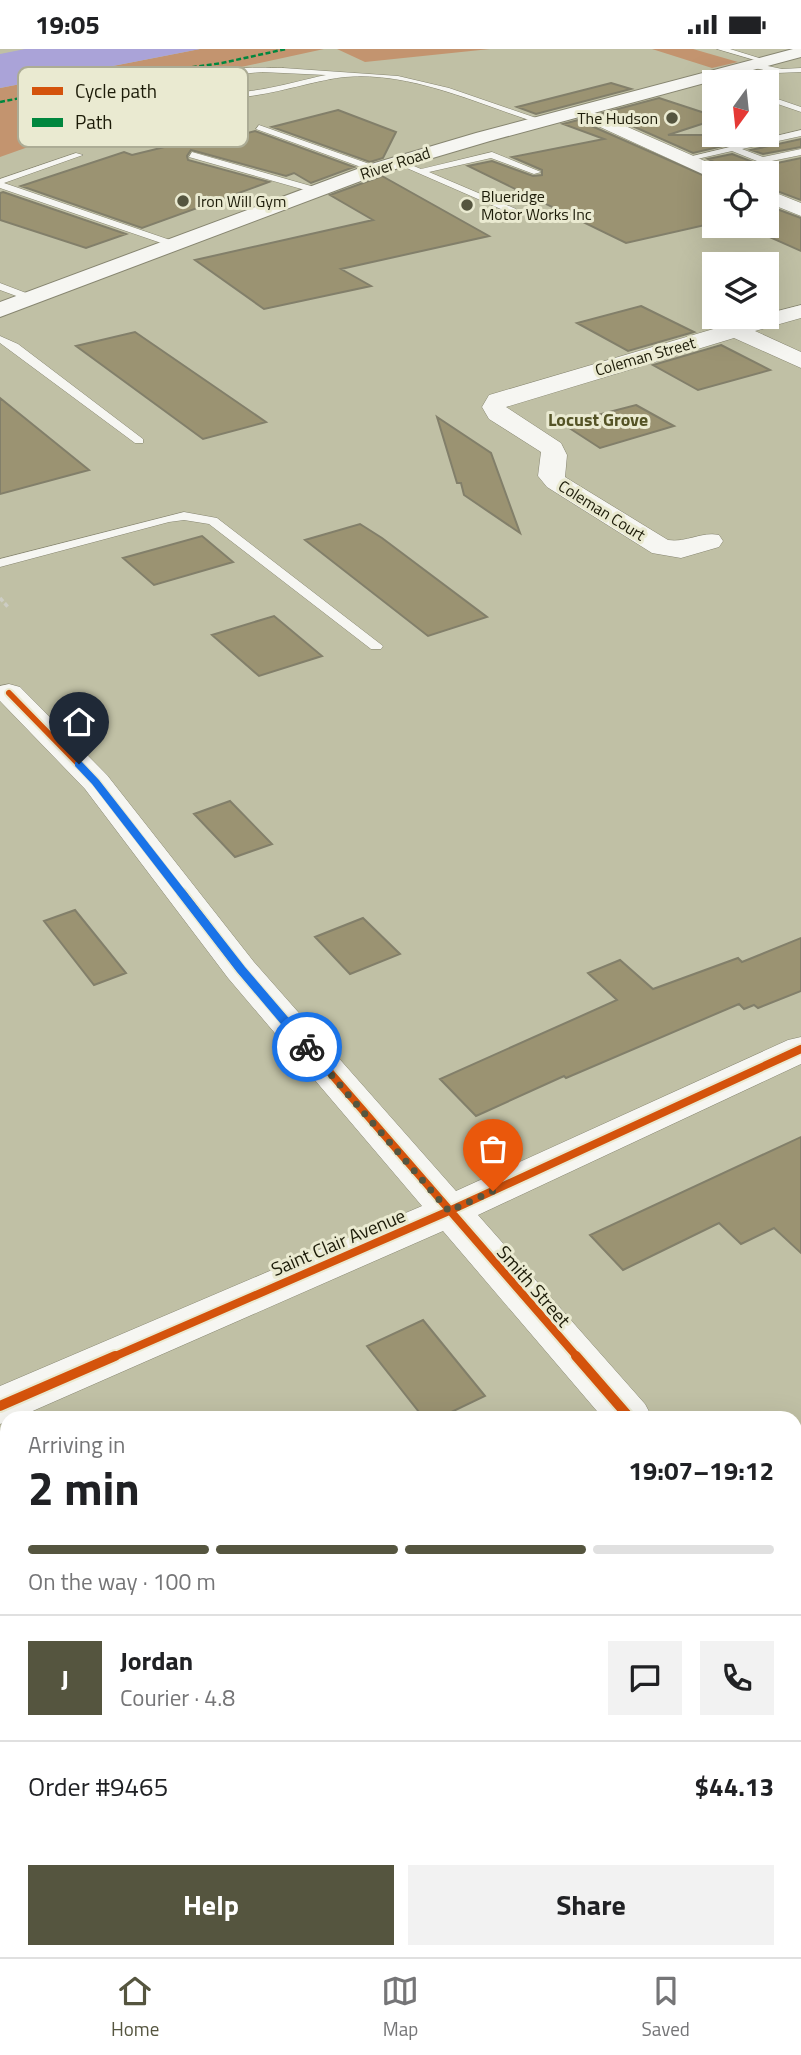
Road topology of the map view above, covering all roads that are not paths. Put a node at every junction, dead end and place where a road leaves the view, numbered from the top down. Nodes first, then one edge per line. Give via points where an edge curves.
1 (722, 49) edge
2 (801, 52) edge
3 (759, 63) junction
4 (742, 70) edge
5 (801, 70) edge
6 (248, 72) edge
7 (347, 75) junction
8 (702, 83) edge
9 (248, 93) edge
10 (779, 102) edge
11 (801, 110) edge
12 (580, 111) junction
13 (541, 121) junction
14 (259, 127) dead end
15 (801, 133) edge
16 (733, 148) junction
17 (709, 152) junction
18 (801, 152) edge
19 (79, 155) dead end
20 (192, 155) dead end
21 (676, 155) junction
22 (397, 162) junction
23 (702, 167) edge
24 (375, 169) junction
25 (420, 172) junction
26 (537, 172) dead end
27 (0, 184) edge
28 (315, 190) junction
29 (779, 201) edge
30 (801, 210) edge
31 (513, 211) dead end
32 (173, 244) junction
33 (0, 286) edge
34 (30, 298) junction
35 (0, 310) edge
36 (801, 311) edge
37 (735, 330) junction
38 (0, 339) edge
39 (801, 361) edge
40 (494, 407) joint
41 (139, 441) dead end
42 (710, 541) dead end
43 (0, 563) edge
44 (376, 646) dead end
45 (5, 694) edge
46 (801, 1049) edge
47 (449, 1211) junction
48 (0, 1406) edge
49 (624, 1411) edge

1 - 3 lane
2 - 3 street, River Road
3 - 4 street, River Road
3 - 5 lane via 774,72
6 - 7 lane
7 - 9 lane
7 - 13 lane via 386,75 424,82
8 - 12 street, River Road
10 - 11 lane
12 - 13 street, River Road
12 - 21 street
13 - 22 street, River Road
14 - 24 lane
15 - 16 lane
16 - 17 lane
16 - 18 lane via 762,160
17 - 21 lane
17 - 21 lane
19 - 27 lane
20 - 28 lane
21 - 23 street
22 - 24 street, River Road
22 - 25 lane
24 - 28 street, River Road
25 - 26 lane via 492,155
25 - 31 lane
27 - 32 lane
28 - 32 street, River Road
29 - 30 street
32 - 34 street, River Road
33 - 34 lane
34 - 35 street, River Road
36 - 37 street, Coleman Street
37 - 39 street
37 - 40 street, Coleman Street via 511,395 497,400
38 - 41 lane
40 - 42 street, Coleman Court via 497,414 552,448 551,476 661,547 681,550
43 - 44 lane via 168,518 200,517 213,521
45 - 47 street, Smith Street via 96,782 241,970
46 - 47 street, Saint Clair Avenue
47 - 48 street, Saint Clair Avenue
47 - 49 street, Smith Street

